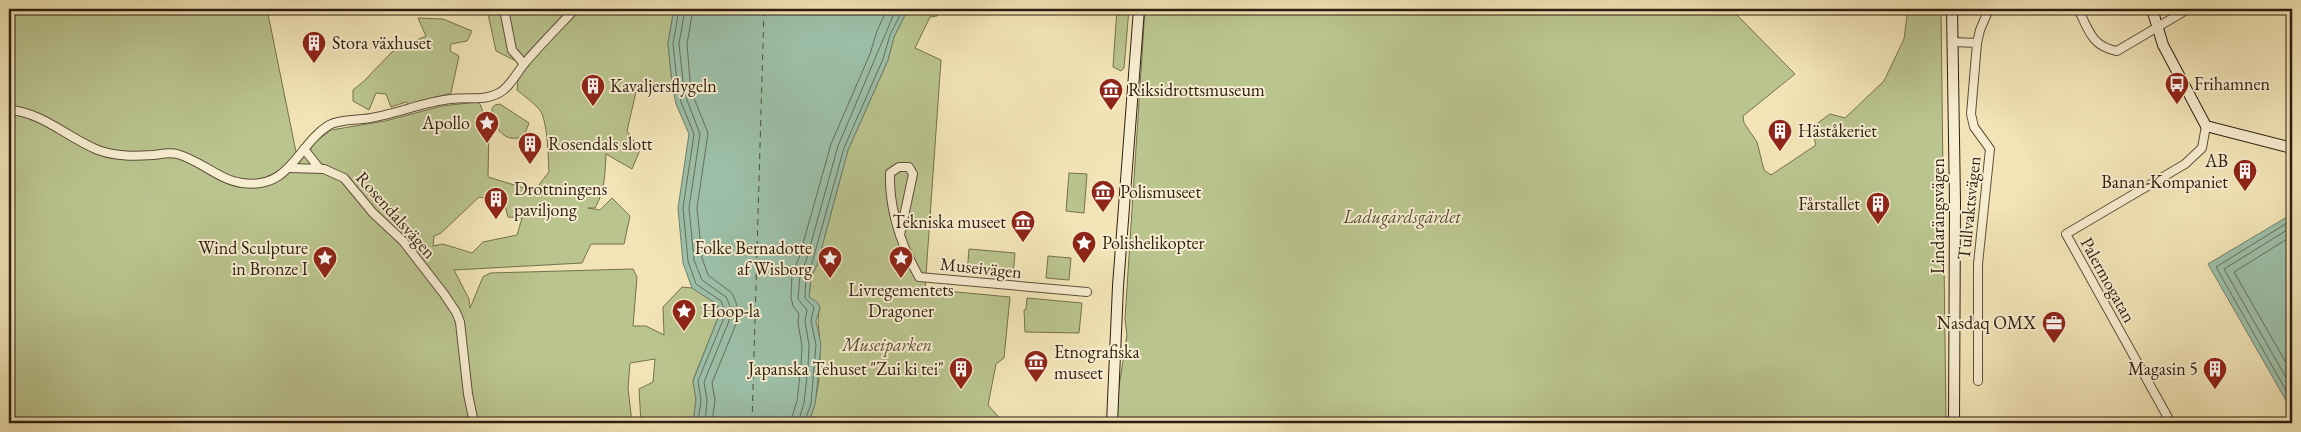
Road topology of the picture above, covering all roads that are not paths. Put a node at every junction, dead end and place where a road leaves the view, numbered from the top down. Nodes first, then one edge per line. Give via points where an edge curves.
1 (504, 9) edge
2 (575, 9) edge
3 (1139, 9) edge
4 (1952, 9) edge
5 (1989, 9) edge
6 (2078, 9) edge
7 (2152, 9) edge
8 (2188, 9) edge
9 (2158, 27) junction
10 (1953, 42) junction
11 (1977, 43) junction
12 (524, 64) junction
13 (9, 110) edge
14 (2206, 126) junction
15 (2292, 148) edge
16 (304, 149) junction
17 (290, 168) junction
18 (319, 168) junction
19 (900, 235) junction
20 (1087, 292) dead end
21 (1978, 381) dead end
22 (474, 423) edge
23 (1112, 423) edge
24 (1954, 423) edge
25 (2172, 423) edge

1 - 12 street via 512,50
2 - 12 street
3 - 23 street via 1118,286
4 - 10 street, Lindarängsvägen
5 - 11 street, Tullvaktsvägen
6 - 9 street via 2096,42 2106,49 2117,51
7 - 9 street
8 - 9 street
9 - 14 street via 2163,45
10 - 11 street
10 - 24 street, Lindarängsvägen
11 - 21 street, Tullvaktsvägen via 1971,114 1974,127 1990,149 1978,264
12 - 16 street via 505,90 494,96 442,100 375,118 339,122 329,125
13 - 17 street via 31,114 81,142 110,153 127,156 178,154 237,182 265,182
14 - 15 street
14 - 25 street, Palermogatan via 2202,148 2185,164 2066,234
16 - 17 street
16 - 18 street
17 - 18 street
18 - 22 street, Rosendalsvägen via 341,176 348,183 373,213 403,241 456,312
19 - 19 street, Museivägen via 890,194 890,173 899,166 909,167 913,174
19 - 20 street, Museivägen via 919,277

